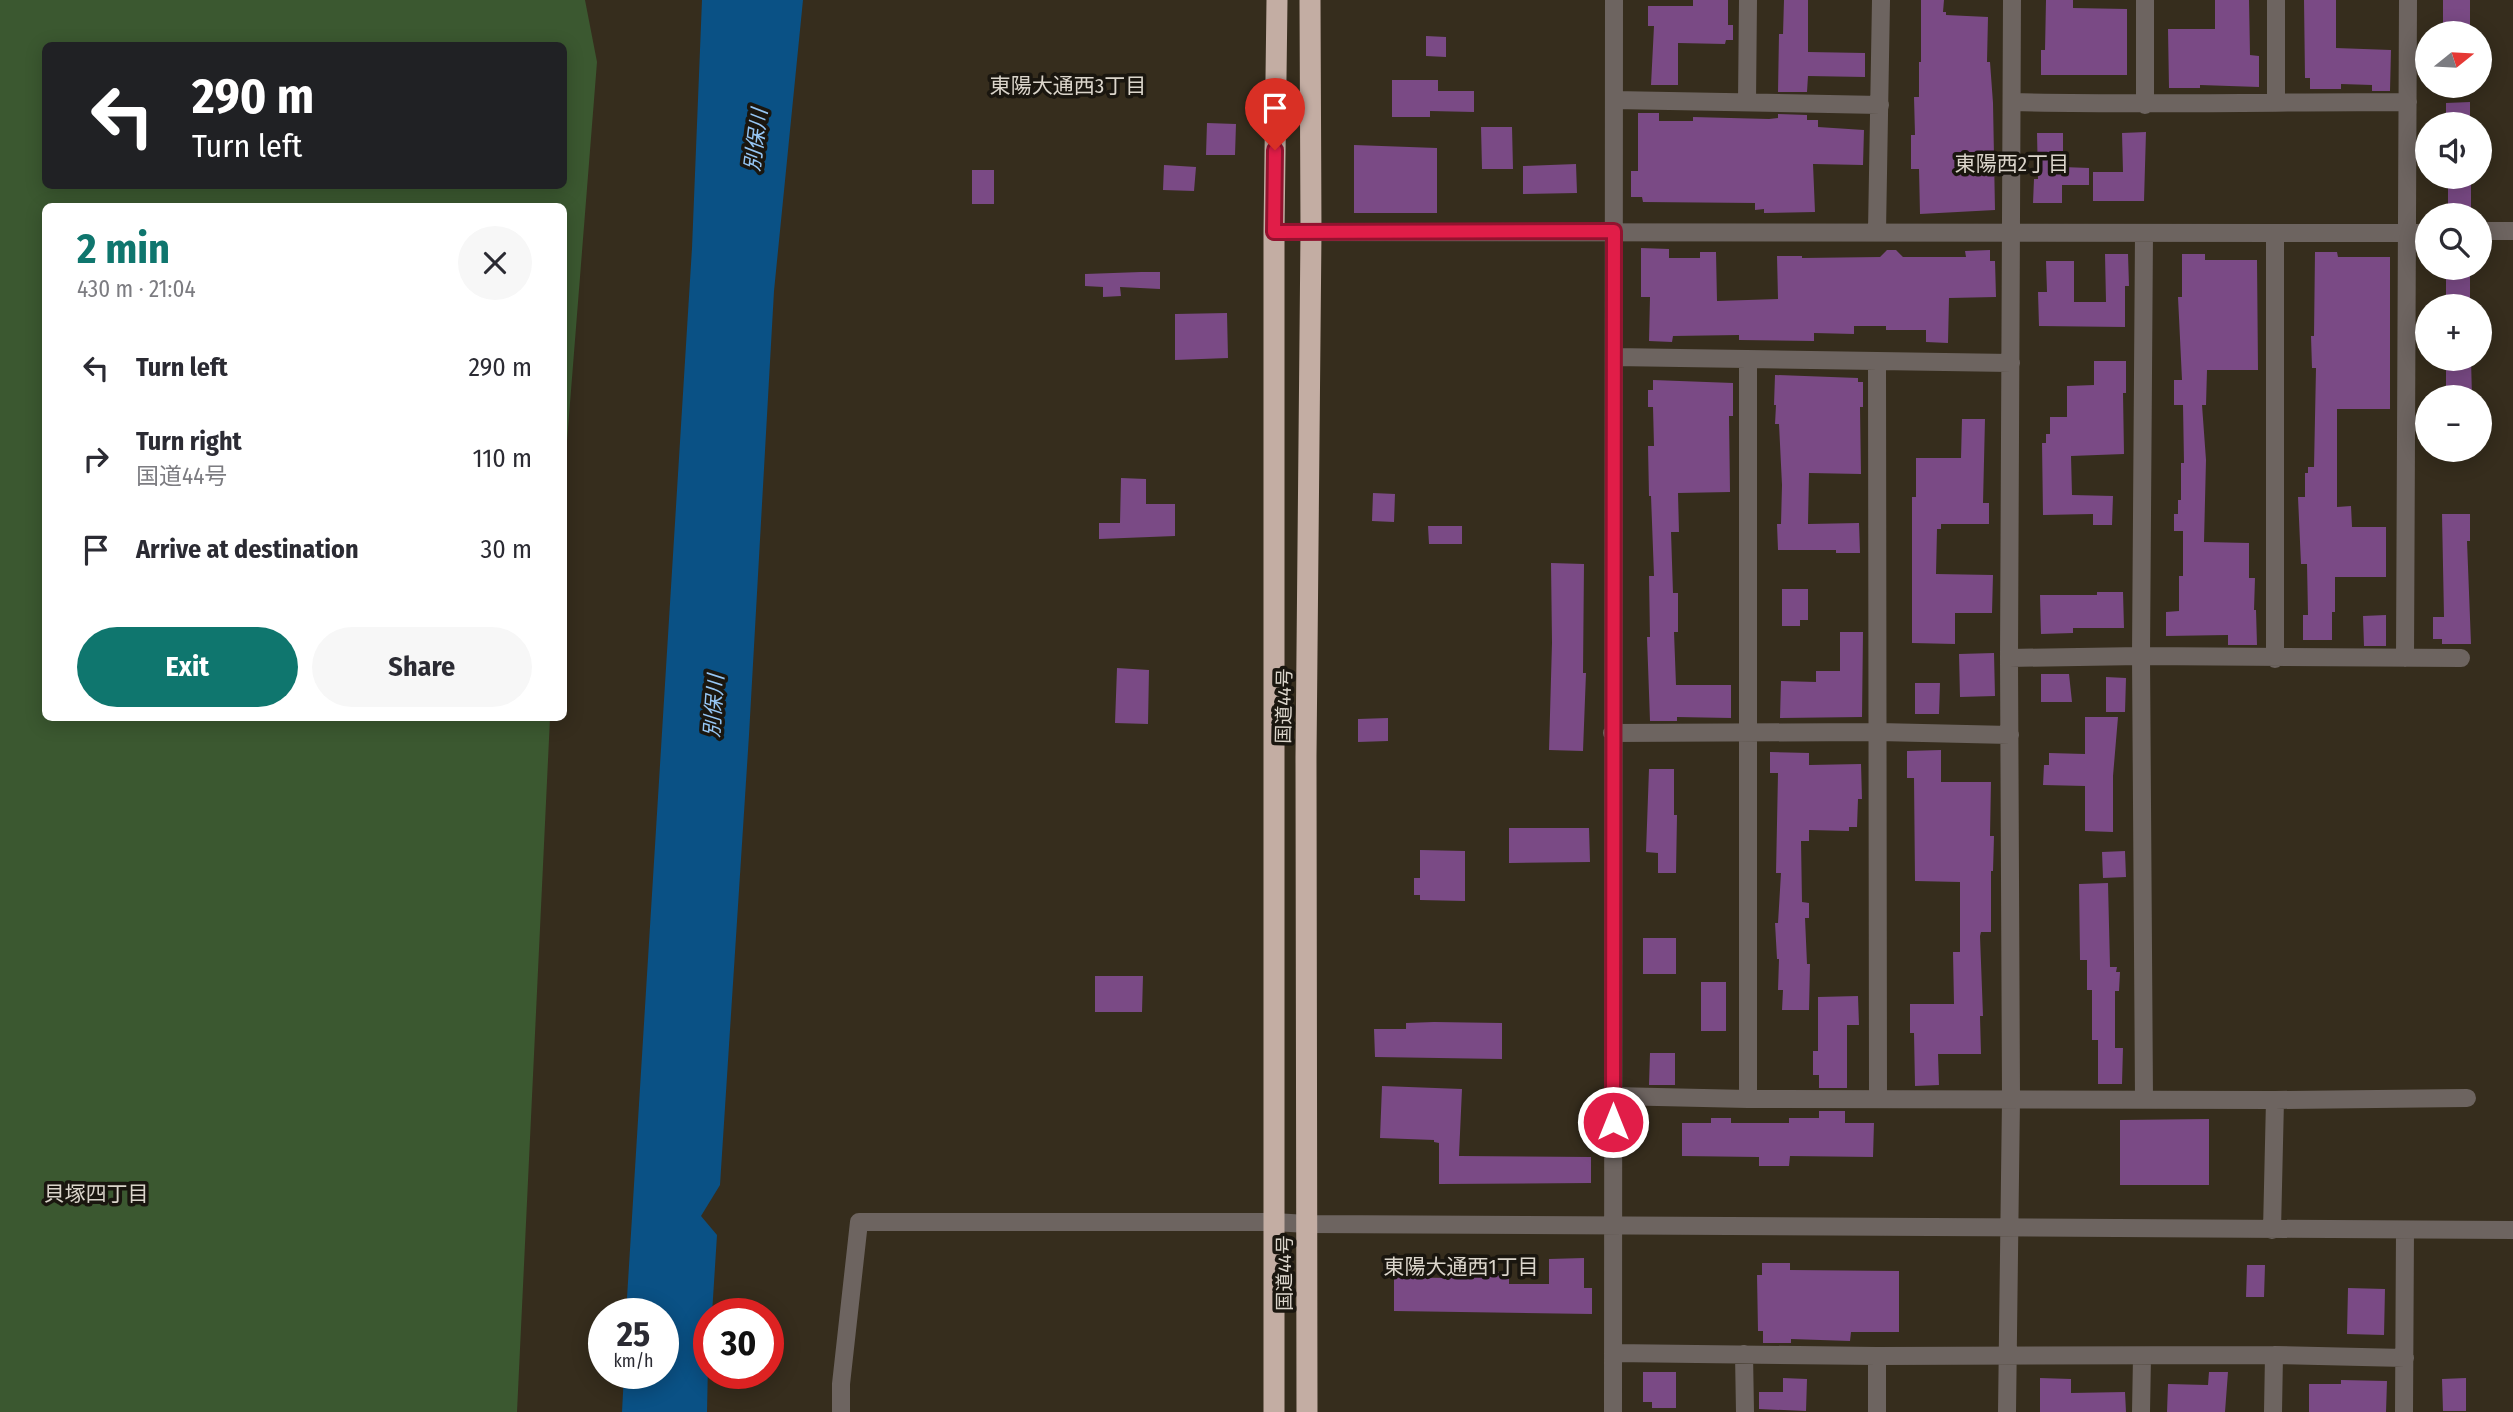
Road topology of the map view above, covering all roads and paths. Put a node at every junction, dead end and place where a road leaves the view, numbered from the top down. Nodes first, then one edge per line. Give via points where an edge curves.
1 (1277, 0) edge
2 (1310, 0) edge
3 (1614, 0) edge
4 (1748, 0) edge
5 (1881, 0) edge
6 (2012, 0) edge
7 (2145, 0) edge
8 (2276, 0) edge
9 (2408, 0) edge
10 (1614, 100) junction
11 (1747, 102) junction
12 (2012, 102) junction
13 (2276, 102) junction
14 (2408, 102) junction
15 (1880, 105) junction
16 (2146, 105) junction
17 (1311, 231) junction
18 (1614, 231) junction
19 (1877, 231) junction
20 (2492, 231) edge
21 (2513, 231) edge
22 (1274, 232) junction
23 (2013, 233) junction
24 (2275, 233) junction
25 (2144, 234) junction
26 (2409, 234) junction
27 (2415, 234) edge
28 (1614, 357) junction
29 (1748, 359) junction
30 (1878, 362) junction
31 (2011, 363) junction
32 (2141, 656) junction
33 (2405, 657) junction
34 (2009, 658) junction
35 (2461, 658) dead end
36 (2275, 659) junction
37 (1879, 732) junction
38 (1612, 733) junction
39 (1749, 734) junction
40 (2010, 735) junction
41 (1613, 1096) junction
42 (1878, 1098) junction
43 (2144, 1098) junction
44 (2467, 1098) dead end
45 (1748, 1099) junction
46 (2011, 1099) junction
47 (2275, 1100) junction
48 (1274, 1222) junction
49 (1307, 1224) junction
50 (1614, 1226) junction
51 (2008, 1227) junction
52 (2272, 1230) junction
53 (2405, 1230) junction
54 (2513, 1230) edge
55 (1613, 1353) junction
56 (1744, 1354) junction
57 (2274, 1355) junction
58 (1877, 1356) junction
59 (2007, 1356) junction
60 (2141, 1357) junction
61 (2405, 1358) junction
62 (841, 1412) edge
63 (1274, 1412) edge
64 (1307, 1412) edge
65 (1613, 1412) edge
66 (1745, 1412) edge
67 (1877, 1412) edge
68 (2007, 1412) edge
69 (2141, 1412) edge
70 (2273, 1412) edge
71 (2404, 1412) edge

1 - 22 highway, 国道44号
2 - 17 highway, 国道44号
3 - 10 street
4 - 11 street
5 - 15 street
6 - 12 street
7 - 16 street
8 - 13 street
9 - 14 street
10 - 11 street
10 - 18 street
11 - 15 street
12 - 16 street
12 - 23 street
13 - 14 street
13 - 16 street
14 - 26 street
15 - 19 street
17 - 18 street
17 - 22 street
17 - 49 highway, 国道44号
18 - 19 street
18 - 28 street
19 - 23 street
20 - 21 street
22 - 48 highway, 国道44号
23 - 25 street
23 - 31 street
24 - 25 street
24 - 26 street
24 - 36 street
25 - 32 street
26 - 27 street
26 - 33 street
28 - 29 street
28 - 38 street
29 - 30 street
29 - 39 street
30 - 31 street
30 - 37 street
31 - 34 street
32 - 34 street
32 - 36 street
32 - 43 street
33 - 35 street
33 - 36 street
34 - 40 street
37 - 39 street
37 - 40 street
37 - 42 street
38 - 39 street
38 - 41 street
39 - 45 street
40 - 46 street
41 - 45 street
41 - 50 street
42 - 45 street
42 - 46 street
43 - 46 street
43 - 47 street
44 - 47 street
46 - 51 street
47 - 52 street
48 - 49 street
48 - 62 street via 859,1222
48 - 63 highway, 国道44号
49 - 50 street
49 - 64 highway, 国道44号
50 - 51 street
50 - 55 street
51 - 52 street
51 - 59 street
52 - 53 street
53 - 54 street
53 - 61 street
55 - 56 street
55 - 65 street
56 - 58 street
56 - 66 street
57 - 60 street
57 - 61 street
57 - 70 street
58 - 59 street
58 - 67 street
59 - 60 street
59 - 68 street
60 - 69 street
61 - 71 street

